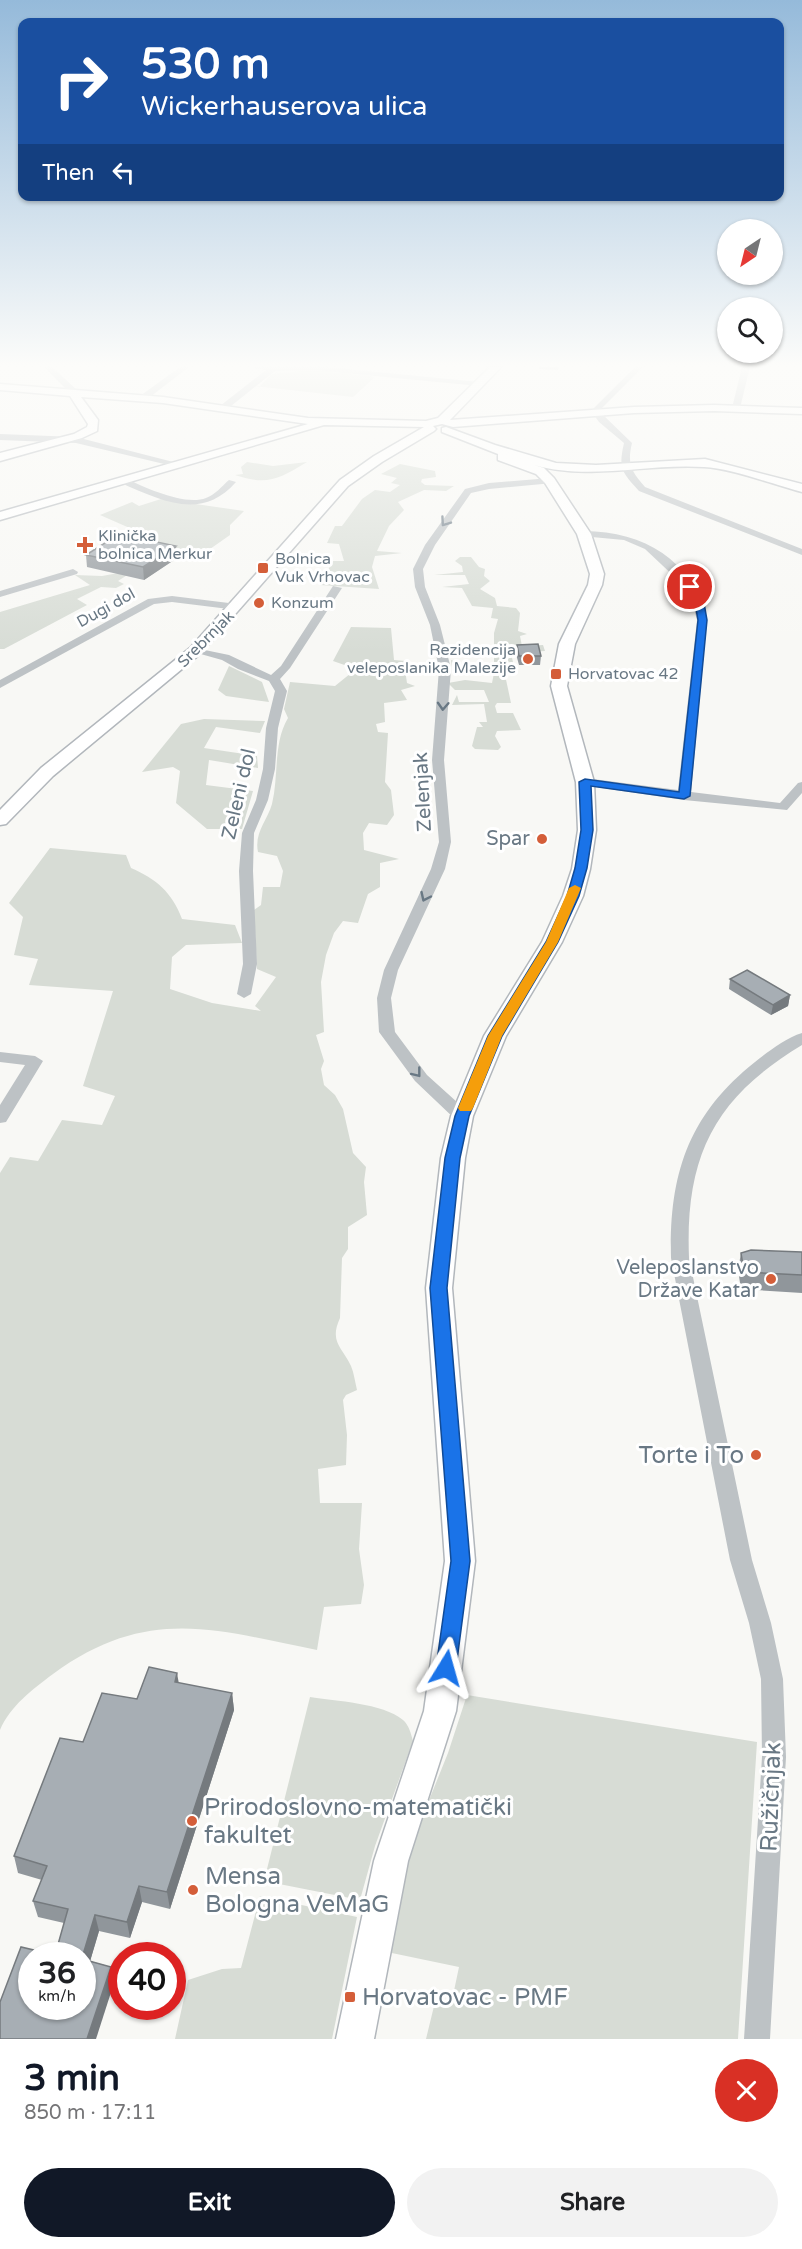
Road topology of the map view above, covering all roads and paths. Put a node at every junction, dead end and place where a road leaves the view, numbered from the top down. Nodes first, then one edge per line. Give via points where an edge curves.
1 (168, 462) edge
2 (189, 462) edge
3 (374, 462) edge
4 (516, 462) edge
5 (541, 462) edge
6 (625, 462) edge
7 (181, 465) junction
8 (626, 468) junction
9 (124, 481) junction
10 (550, 481) junction
11 (232, 482) dead end
12 (802, 488) edge
13 (0, 516) edge
14 (584, 534) junction
15 (802, 552) edge
16 (73, 572) dead end
17 (337, 588) dead end
18 (0, 594) edge
19 (237, 607) junction
20 (195, 651) junction
21 (273, 679) junction
22 (0, 685) edge
23 (585, 782) junction
24 (802, 786) edge
25 (684, 796) junction
26 (0, 820) edge
27 (244, 994) dead end
28 (802, 1038) edge
29 (0, 1057) edge
30 (462, 1116) junction
31 (0, 1118) edge
32 (355, 2039) edge
33 (757, 2039) edge

1 - 7 street
2 - 7 street
3 - 19 street, Srebrnjak via 333,493
4 - 10 street via 540,471
5 - 8 street via 568,469
6 - 8 street
7 - 9 street
8 - 12 street via 705,463
8 - 15 street via 638,486 651,494
9 - 11 street via 154,495 200,501 212,499
9 - 13 street
10 - 14 street
10 -> 30 street, Zelenjak via 468,491 418,569 445,669 438,760 445,842 438,869 391,970 384,998 387,1032 421,1078
14 - 23 street via 595,567 595,585 567,644 559,686
14 - 25 street via 616,536 647,546 690,587 699,603 702,620
16 - 18 street
17 - 21 street via 285,668
19 - 20 street, Srebrnjak
19 - 22 street, Dugi dol via 172,599 152,601
20 - 21 street via 225,657
20 - 26 street, Srebrnjak via 47,772
21 - 27 street, Zeleni dol via 281,691 272,728 269,769 262,800 248,833 250,964
23 - 25 street
23 - 30 street via 587,830 573,896 552,942 495,1036
24 - 25 street via 783,807
28 - 33 street, Ružičnjak via 765,1061 723,1101 696,1144 686,1170 678,1237 741,1560 770,1668 772,1800
29 - 31 street via 35,1061
30 - 32 street via 453,1158 439,1288 460,1561 440,1711 391,1861

